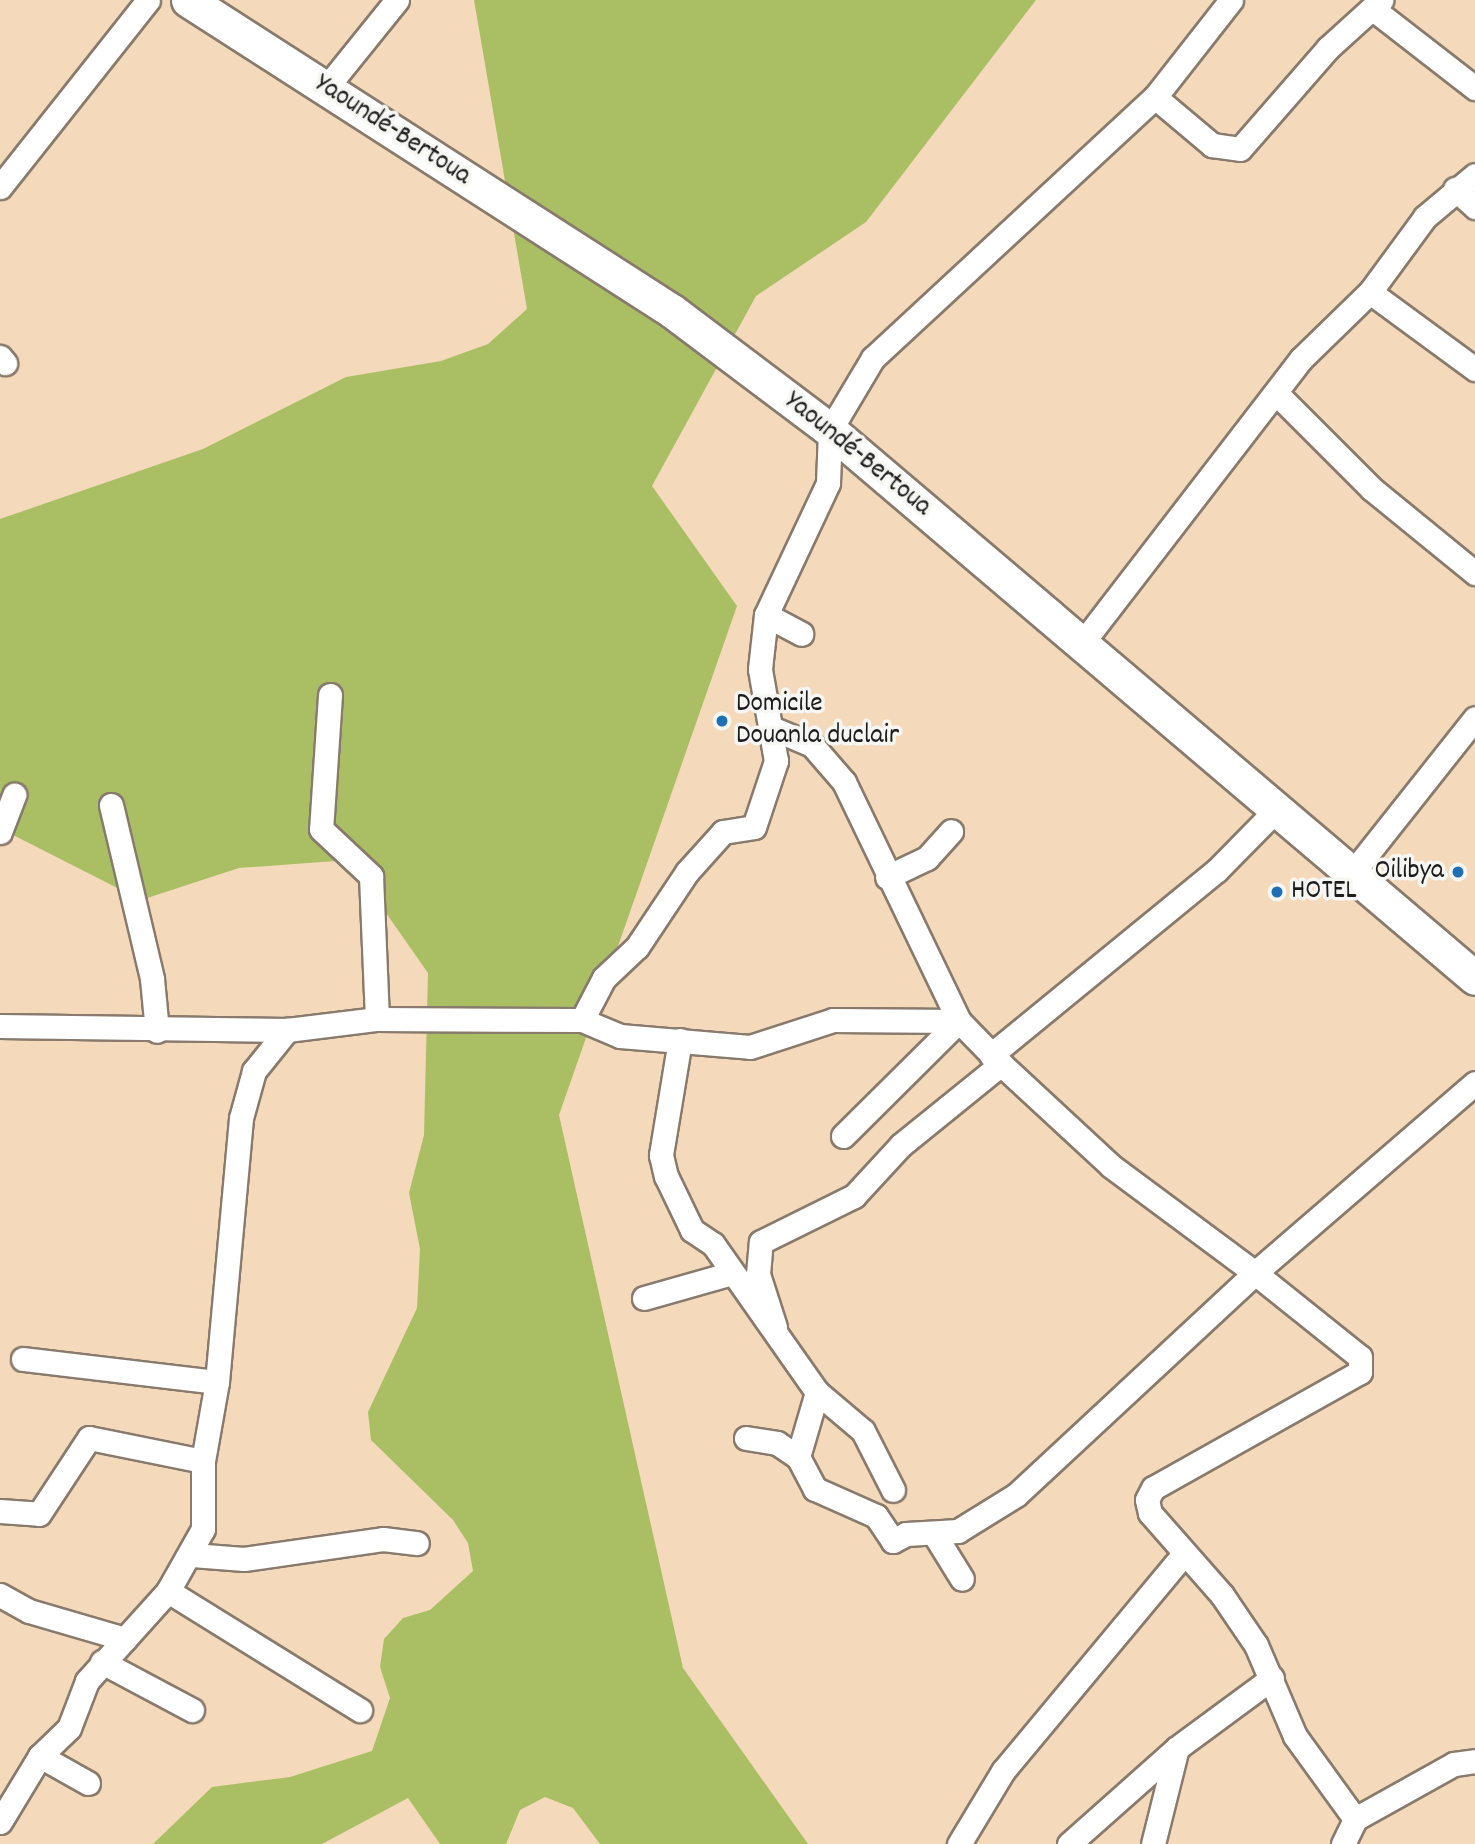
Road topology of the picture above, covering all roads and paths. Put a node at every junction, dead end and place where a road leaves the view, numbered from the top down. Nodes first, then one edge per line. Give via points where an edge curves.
1 (148, 0) edge
2 (188, 0) edge
3 (397, 0) edge
4 (1231, 0) edge
5 (1377, 4) edge
6 (326, 88) junction
7 (1475, 88) edge
8 (1155, 97) junction
9 (1475, 175) edge
10 (0, 187) edge
11 (1455, 189) junction
12 (1475, 207) edge
13 (1370, 292) junction
14 (1475, 369) edge
15 (1277, 394) junction
16 (830, 430) junction
17 (1475, 573) edge
18 (766, 615) junction
19 (801, 634) dead end
20 (1083, 642) junction
21 (330, 695) dead end
22 (1475, 718) edge
23 (774, 729) junction
24 (14, 795) dead end
25 (111, 805) dead end
26 (1275, 811) junction
27 (951, 831) dead end
28 (0, 832) edge
29 (1353, 872) junction
30 (887, 877) junction
31 (1475, 978) edge
32 (377, 1019) junction
33 (582, 1020) junction
34 (959, 1021) junction
35 (0, 1026) edge
36 (287, 1030) junction
37 (157, 1031) junction
38 (680, 1040) junction
39 (996, 1060) junction
40 (1475, 1083) edge
41 (843, 1136) dead end
42 (1255, 1273) junction
43 (729, 1274) junction
44 (644, 1298) dead end
45 (775, 1327) junction
46 (23, 1359) dead end
47 (217, 1382) junction
48 (817, 1392) junction
49 (746, 1438) dead end
50 (798, 1457) junction
51 (203, 1461) junction
52 (893, 1490) dead end
53 (0, 1511) edge
54 (936, 1537) junction
55 (417, 1543) dead end
56 (192, 1555) junction
57 (1182, 1556) junction
58 (962, 1579) dead end
59 (168, 1591) junction
60 (0, 1595) edge
61 (125, 1639) junction
62 (103, 1662) junction
63 (1272, 1678) junction
64 (192, 1710) dead end
65 (360, 1710) dead end
66 (1177, 1748) junction
67 (40, 1756) junction
68 (1475, 1761) edge
69 (88, 1783) dead end
70 (1355, 1819) junction
71 (0, 1822) edge
72 (959, 1844) edge
73 (1069, 1844) edge
74 (1153, 1844) edge
75 (1343, 1844) edge

1 - 10 street
2 - 6 highway, Yaoundé-Bertoua
3 - 6 street
4 - 8 street
5 - 7 street
5 - 8 street via 1328,48 1240,149 1212,145
6 - 16 highway, Yaoundé-Bertoua via 672,311
8 - 16 street via 900,330 873,358
9 - 11 street
11 - 12 street
11 - 13 street via 1402,244
13 - 14 street
13 - 15 street via 1301,359
15 - 17 street via 1372,489
15 - 20 street
16 - 18 street via 828,482
16 - 20 highway, Yaoundé-Bertoua
18 - 19 street
18 - 23 street via 760,669
20 - 26 highway, Yaoundé-Bertoua
21 - 32 street via 321,829 372,876
22 - 29 street
23 - 30 street via 826,758 844,782
23 - 33 street via 776,761 754,827 723,832 714,842 637,947 604,978
24 - 28 street
25 - 37 street via 152,979
26 - 29 highway, Yaoundé-Bertoua
26 - 39 street via 1216,871
27 - 30 street via 927,858
29 - 31 highway, Yaoundé-Bertoua
30 - 34 street
32 - 33 street
32 - 36 street
33 - 38 street via 620,1035
34 - 38 street via 833,1020 750,1046
34 - 39 street
34 - 41 street
35 - 37 street
36 - 37 street
36 - 47 street via 254,1071 240,1118
38 - 43 street via 661,1155 692,1230 713,1244
39 - 42 street via 1111,1166
39 - 45 street via 901,1146 854,1196 761,1242 756,1260
40 - 42 street
42 - 54 street via 1016,1495 958,1531
42 - 57 street via 1363,1366 1153,1489 1150,1513
43 - 44 street
43 - 45 street
45 - 48 street
46 - 47 street
47 - 51 street
48 - 50 street
48 - 52 street via 863,1431
49 - 50 street via 778,1443
50 - 54 street via 815,1489 876,1516 893,1541 906,1534
51 - 53 street via 89,1438 39,1514
51 - 56 street via 203,1529
54 - 58 street
55 - 56 street via 383,1539 244,1559
56 - 59 street
57 - 63 street via 1222,1595
57 - 72 street via 1003,1771
59 - 61 street
59 - 65 street
60 - 61 street via 29,1611
61 - 62 street
62 - 64 street
62 - 67 street via 76,1702 69,1728
63 - 66 street
63 - 70 street via 1301,1746
66 - 73 street
66 - 74 street
67 - 69 street
67 - 71 street
68 - 70 street via 1454,1764
70 - 75 street

